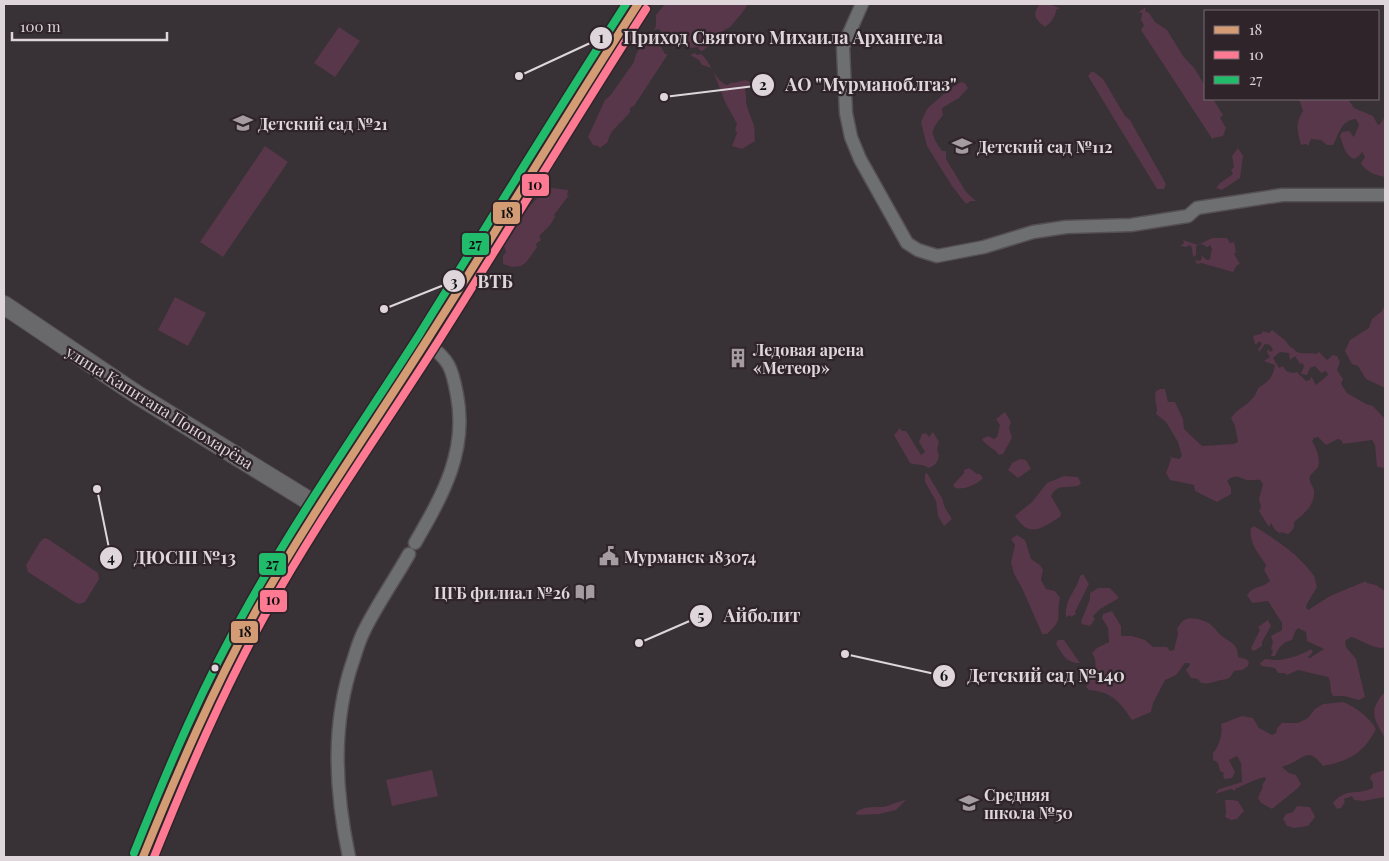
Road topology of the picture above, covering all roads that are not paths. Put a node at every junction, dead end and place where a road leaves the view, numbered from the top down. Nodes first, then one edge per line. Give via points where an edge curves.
1 (638, 4) edge
2 (862, 4) edge
3 (1385, 195) edge
4 (4, 305) edge
5 (426, 342) junction
6 (319, 507) junction
7 (143, 857) edge
8 (349, 857) edge

1 - 5 main road
2 - 3 street via 843,47 846,113 851,138 907,243 918,250 937,256 1041,231 1131,225 1188,216 1196,208 1282,195
4 - 6 street, улица Капитана Пономарёва via 139,396
5 - 6 main road
5 - 8 street via 442,354 453,372 460,408 459,442 451,473 364,630 349,673 339,716 336,764
6 - 7 main road via 224,670

